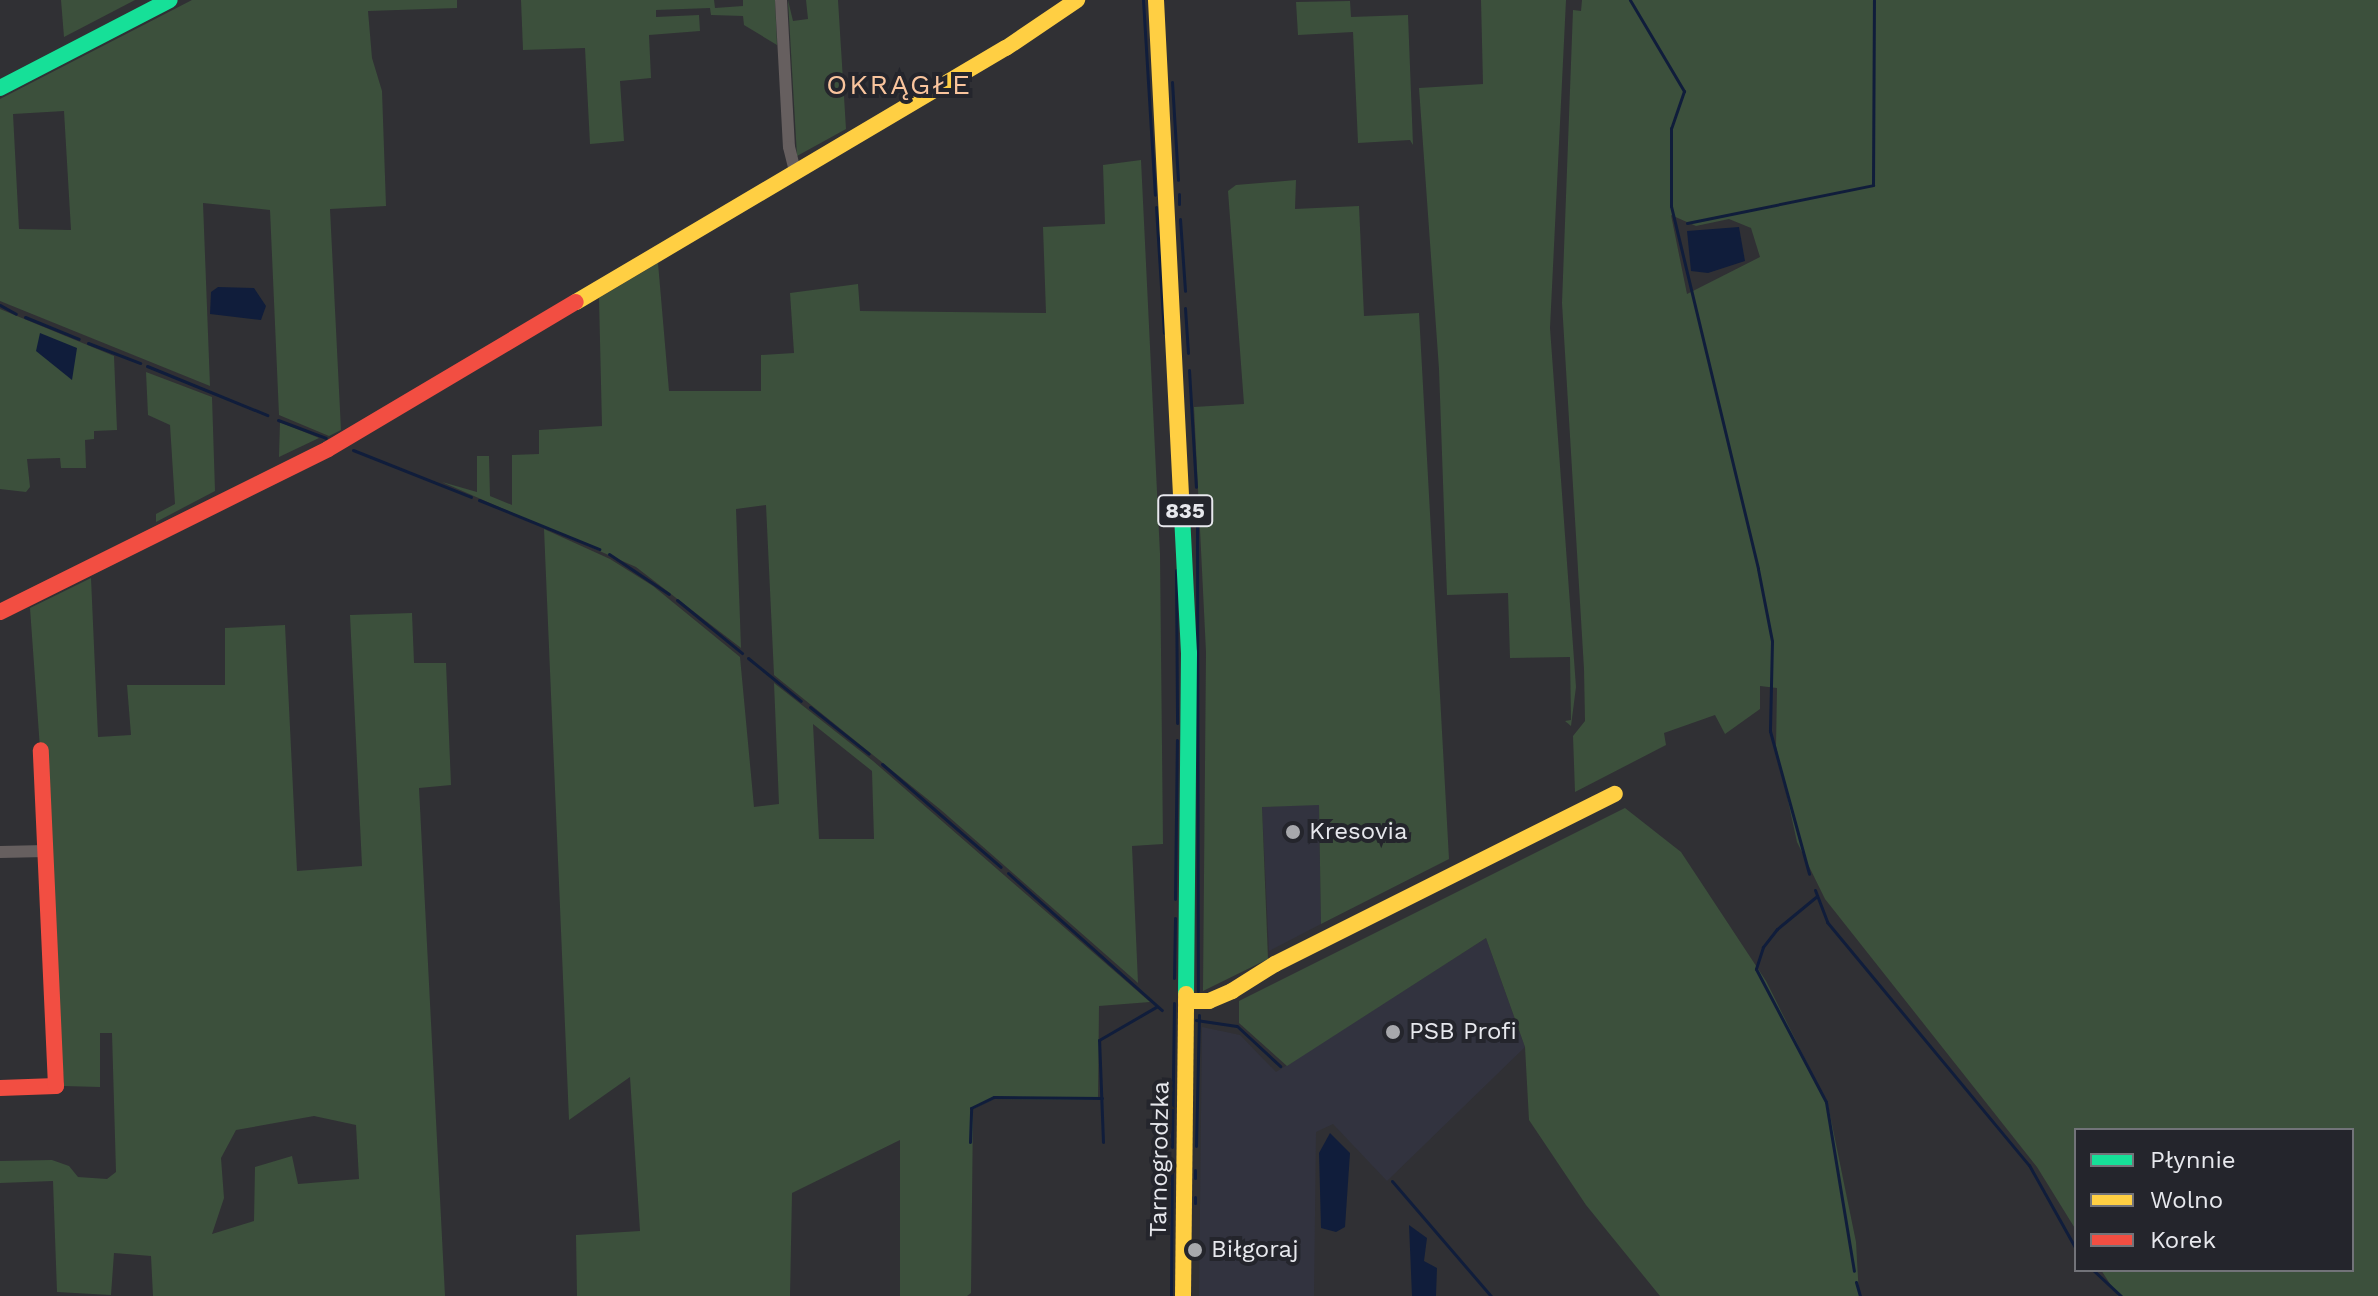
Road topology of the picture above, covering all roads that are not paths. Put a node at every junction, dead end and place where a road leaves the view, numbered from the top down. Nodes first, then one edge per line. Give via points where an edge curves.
1 (170, 0) edge
2 (781, 0) edge
3 (1077, 0) edge
4 (1156, 0) edge
5 (0, 88) edge
6 (795, 171) junction
7 (0, 612) edge
8 (41, 750) dead end
9 (1615, 794) dead end
10 (46, 851) junction
11 (0, 852) edge
12 (1186, 1001) junction
13 (0, 1088) edge
14 (1183, 1296) edge

1 - 5 street
2 - 6 street via 789,147
3 - 6 street via 1006,48
4 - 12 street, 835 via 1188,597
6 - 7 street via 328,449
8 - 10 street
9 - 12 street via 1275,964 1232,991 1207,1002
10 - 11 street
10 - 13 street via 56,1086
12 - 14 street, Tarnogrodzka / 835

